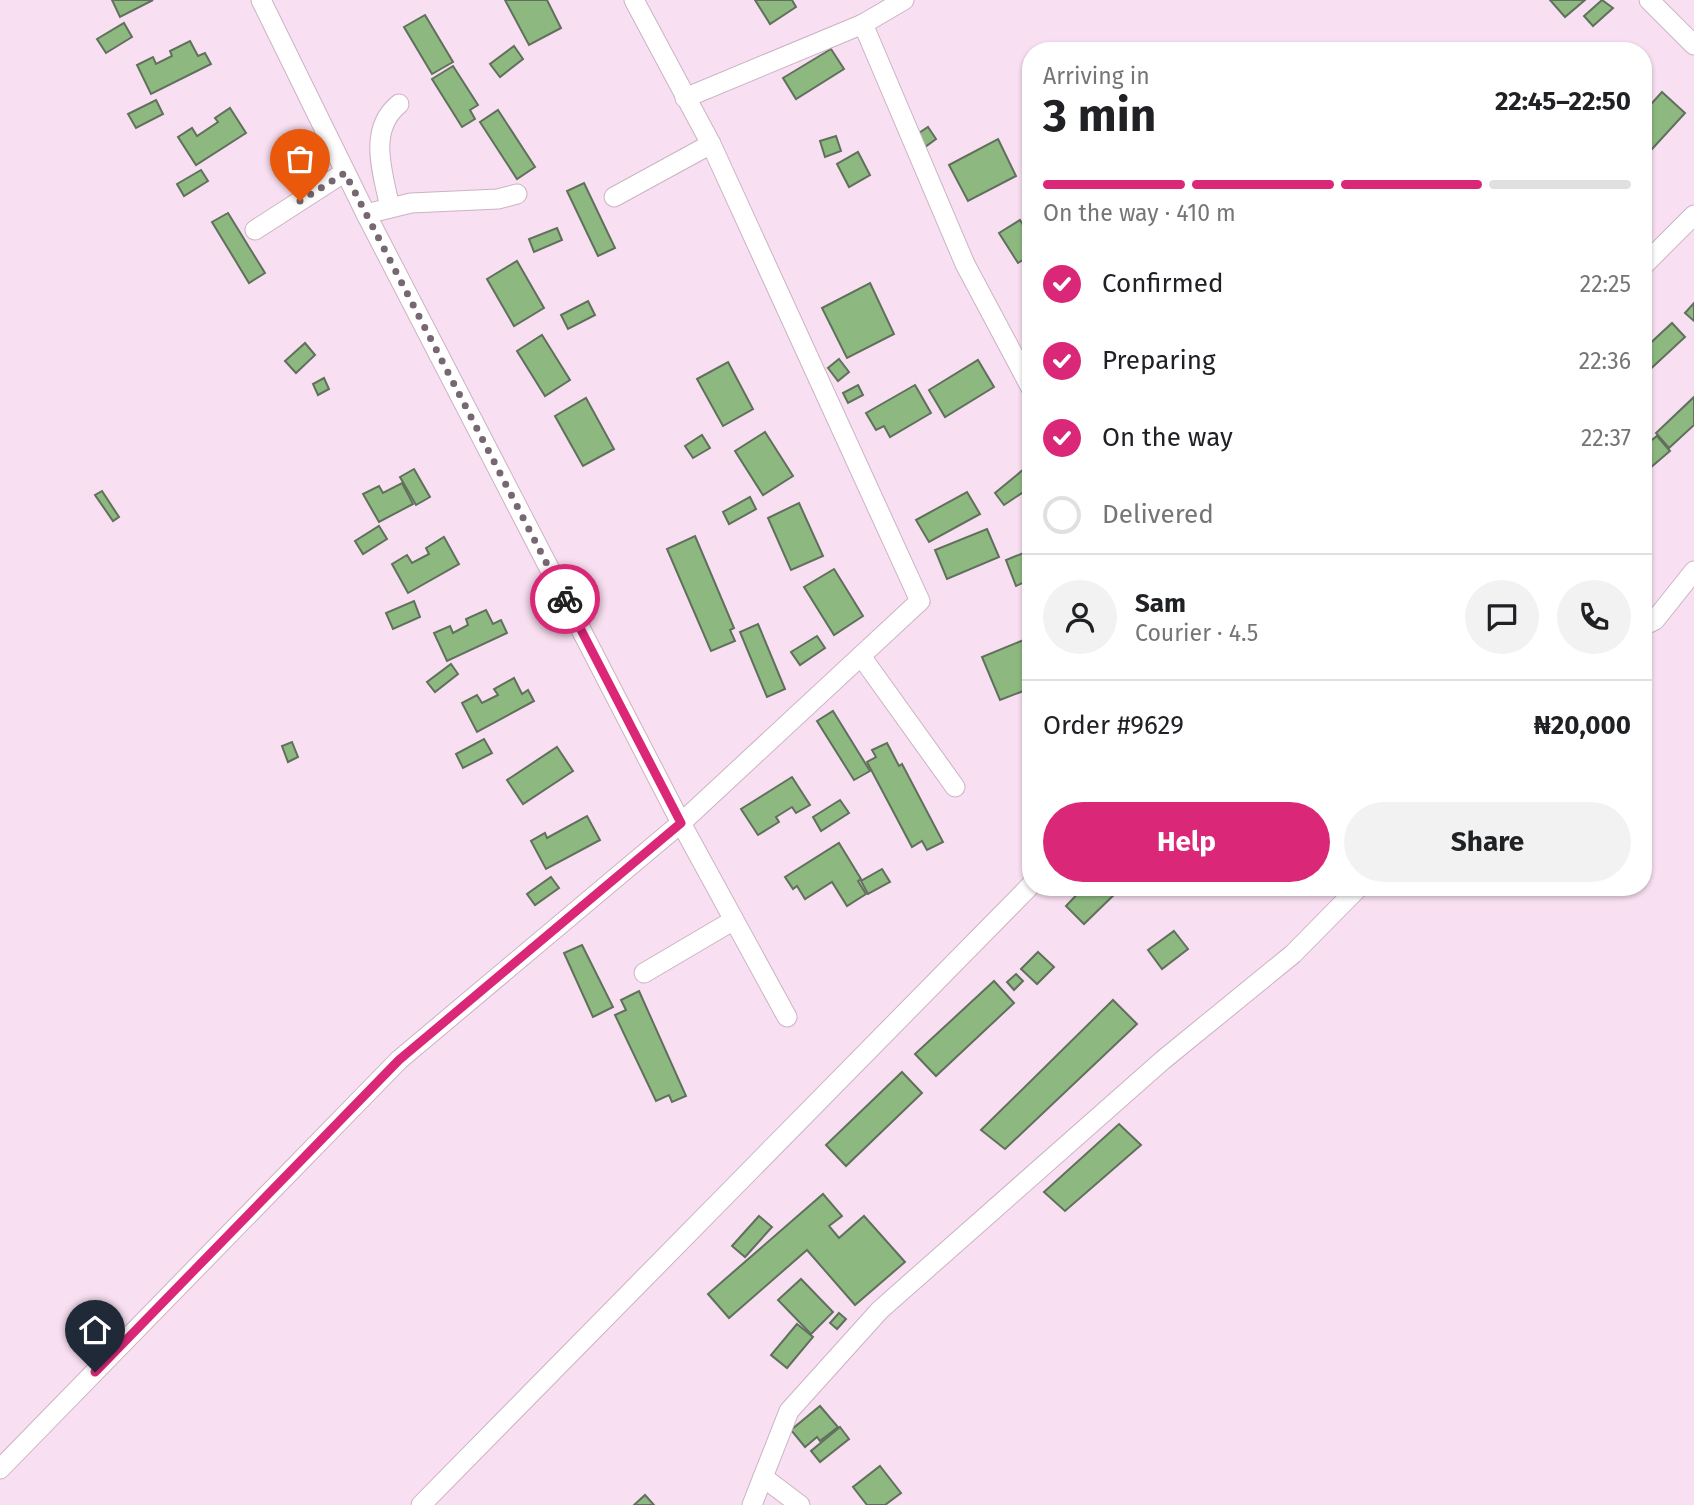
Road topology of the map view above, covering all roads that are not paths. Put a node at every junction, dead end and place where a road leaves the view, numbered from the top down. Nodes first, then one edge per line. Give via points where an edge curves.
1 (261, 0) edge
2 (634, 0) edge
3 (904, 0) edge
4 (1649, 0) edge
5 (863, 24) junction
6 (1694, 45) edge
7 (685, 98) junction
8 (398, 104) dead end
9 (711, 144) junction
10 (345, 173) junction
11 (517, 194) dead end
12 (614, 197) dead end
13 (390, 208) junction
14 (366, 214) junction
15 (1694, 215) edge
16 (255, 230) dead end
17 (1652, 257) edge
18 (1022, 371) edge
19 (1694, 570) edge
20 (1652, 621) edge
21 (861, 656) junction
22 (955, 787) dead end
23 (681, 823) junction
24 (1022, 894) edge
25 (1350, 896) edge
26 (734, 919) junction
27 (644, 974) dead end
28 (787, 1017) dead end
29 (0, 1469) edge
30 (763, 1477) junction
31 (421, 1505) edge
32 (752, 1505) edge
33 (800, 1505) edge

1 - 10 street
2 - 7 street
3 - 5 street
4 - 6 street
5 - 7 street
5 - 18 street via 965,264
7 - 9 street
8 - 13 street via 387,114 379,134
9 - 12 street
9 - 21 street via 920,601
10 - 14 street
10 - 16 street
11 - 13 street
13 - 14 street
14 - 23 street
15 - 17 street
19 - 20 street
21 - 22 street
21 - 23 street
23 - 26 street
23 - 29 street via 399,1060
24 - 31 street
25 - 30 street via 1293,954 1163,1060 880,1310 789,1411
26 - 27 street
26 - 28 street
30 - 32 street
30 - 33 street

